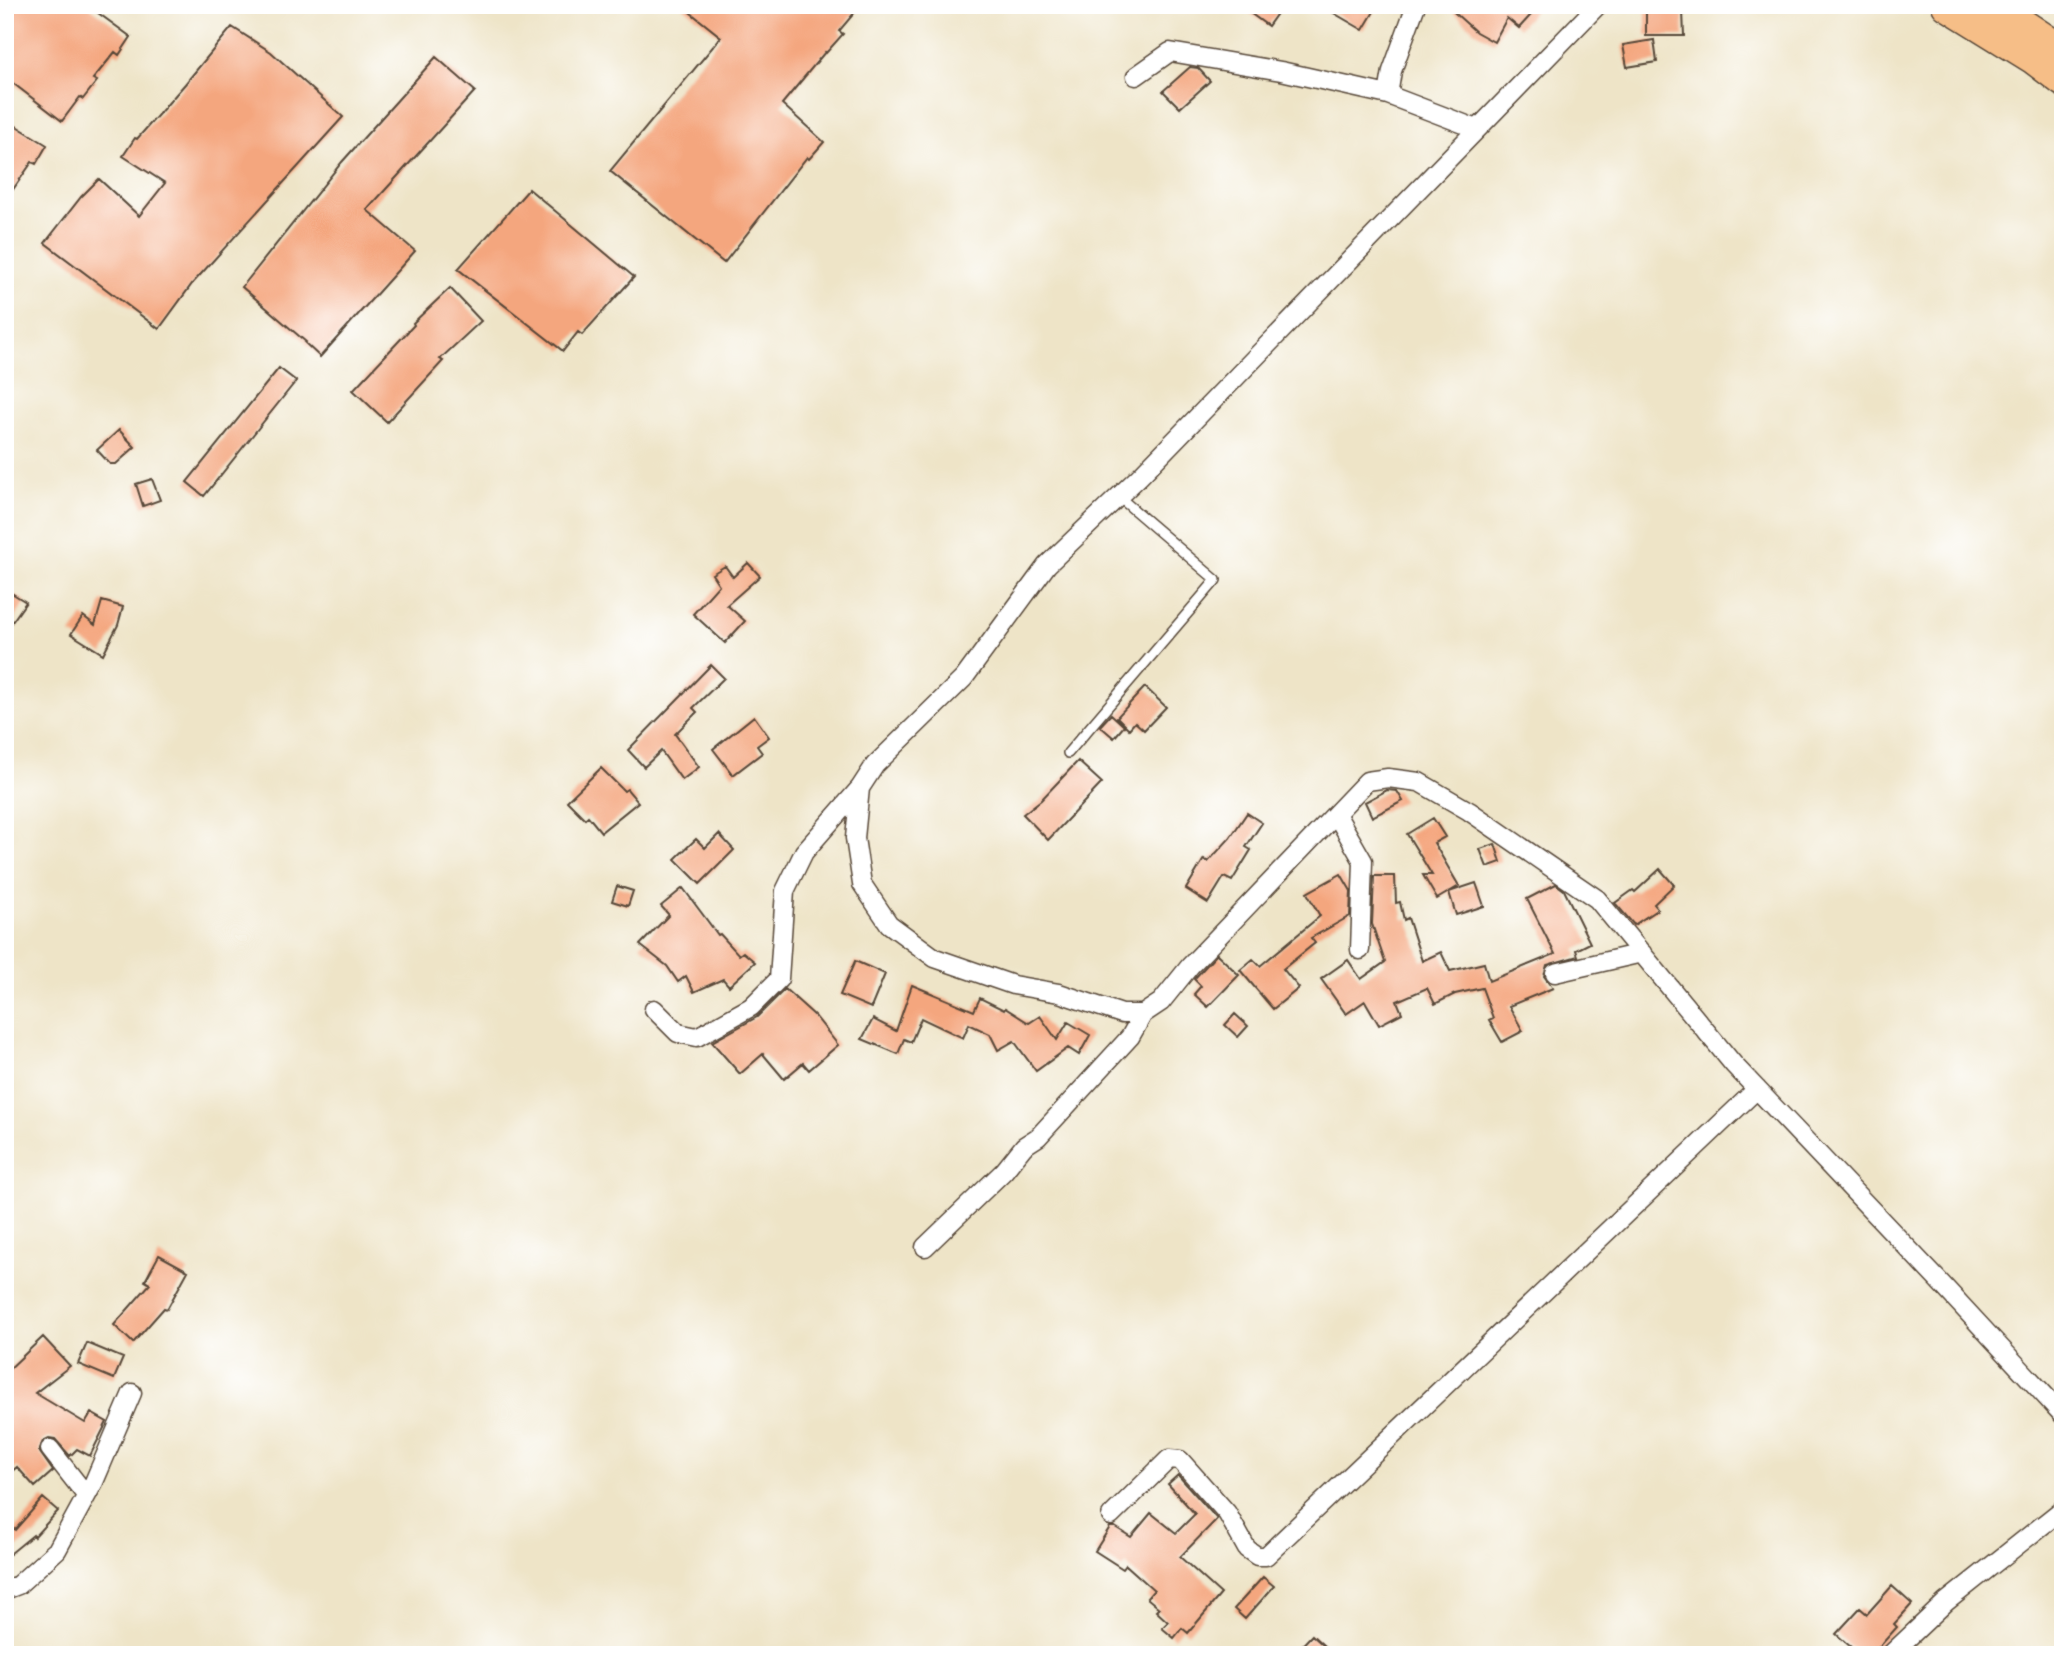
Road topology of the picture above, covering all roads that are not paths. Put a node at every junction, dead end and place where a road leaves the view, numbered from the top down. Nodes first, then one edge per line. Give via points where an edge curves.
1 (1416, 5) edge
2 (1598, 5) edge
3 (1947, 5) edge
4 (1994, 5) edge
5 (2063, 51) edge
6 (1136, 76) dead end
7 (2063, 81) edge
8 (1388, 95) junction
9 (1477, 129) junction
10 (1119, 497) junction
11 (1068, 753) dead end
12 (860, 788) junction
13 (1336, 814) junction
14 (1360, 950) dead end
15 (1642, 953) junction
16 (1555, 973) dead end
17 (654, 1010) dead end
18 (1143, 1014) junction
19 (1757, 1089) junction
20 (925, 1247) dead end
21 (132, 1393) dead end
22 (2063, 1415) edge
23 (50, 1449) dead end
24 (86, 1494) junction
25 (2063, 1509) edge
26 (1111, 1516) dead end
27 (5, 1590) edge
28 (1890, 1655) edge

1 - 8 street
2 - 9 street
3 - 7 main road
4 - 5 main road
6 - 8 street via 1170,52
8 - 9 street
9 - 10 street
10 - 11 lane via 1216,580
10 - 12 street via 1047,565 964,678 875,765
12 - 17 street via 804,852 785,891 779,979 751,1007 697,1037 678,1033
12 - 18 street via 855,838 862,884 889,925 934,958 1013,985 1059,993 1122,1014
13 - 14 street via 1363,861
13 - 15 street via 1367,781 1419,782 1597,899
13 - 18 street via 1161,1002
15 - 16 street
15 - 19 street
18 - 20 street via 1130,1037 1038,1137
19 - 22 street
19 - 26 street via 1266,1556 1247,1549 1227,1513 1180,1460 1169,1459
21 - 24 street
23 - 24 street
24 - 27 street via 57,1550 18,1585
25 - 28 street via 1946,1602

